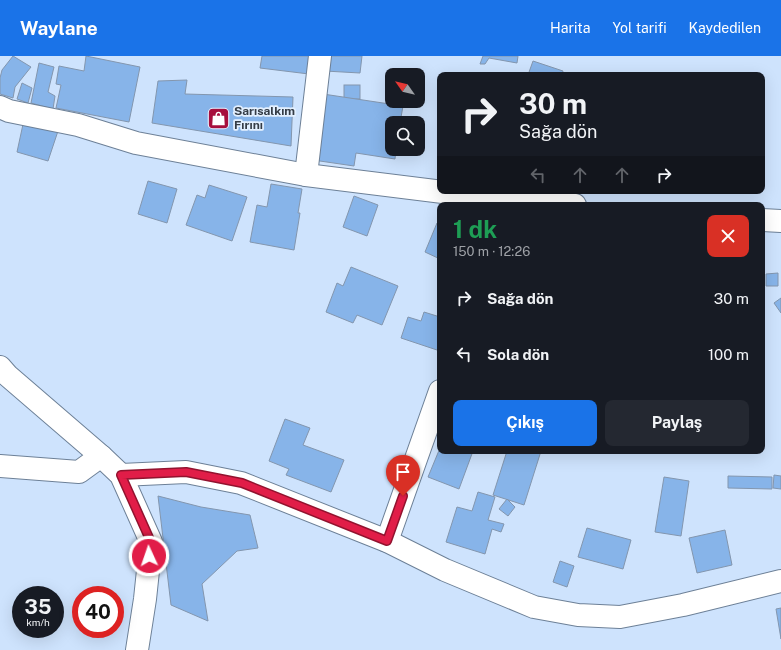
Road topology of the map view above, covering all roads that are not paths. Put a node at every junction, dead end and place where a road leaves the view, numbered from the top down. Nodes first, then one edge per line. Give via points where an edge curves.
1 (320, 56) edge
2 (0, 107) edge
3 (306, 175) junction
4 (437, 193) edge
5 (443, 194) edge
6 (493, 201) edge
7 (514, 202) edge
8 (765, 220) edge
9 (781, 221) edge
10 (0, 367) edge
11 (437, 399) edge
12 (101, 456) junction
13 (0, 466) edge
14 (121, 475) junction
15 (387, 541) junction
16 (781, 581) edge
17 (137, 650) edge

1 - 3 street
2 - 3 street via 78,125 136,143
3 - 4 street
5 - 6 street
6 - 7 street
8 - 9 street
10 - 12 street
11 - 15 street
12 - 13 street via 79,472
12 - 14 street
14 - 15 street via 186,472 242,483
14 - 17 street via 151,542
15 - 16 street via 445,570 534,607 578,615 620,617 683,605

